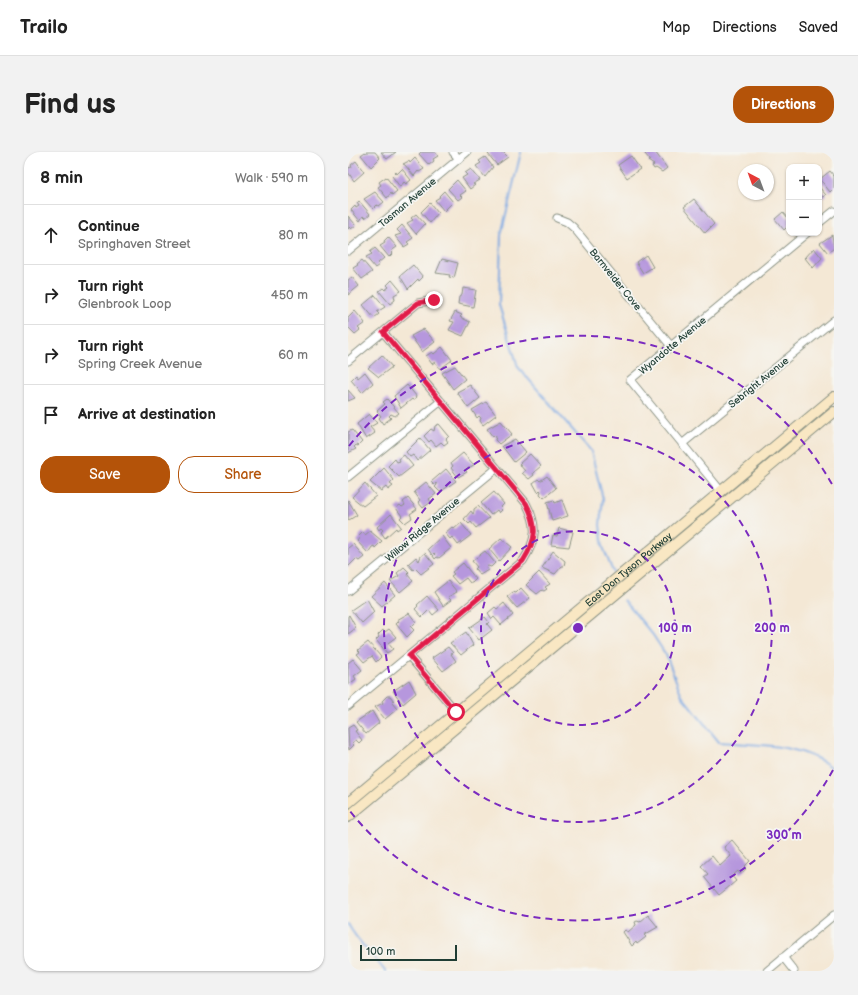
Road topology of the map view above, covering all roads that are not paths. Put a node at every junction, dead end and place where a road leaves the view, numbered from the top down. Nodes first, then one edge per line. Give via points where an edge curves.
1 (453, 152) edge
2 (467, 152) edge
3 (459, 159) junction
4 (834, 211) edge
5 (557, 218) dead end
6 (822, 221) edge
7 (803, 236) edge
8 (348, 251) edge
9 (434, 300) dead end
10 (834, 321) edge
11 (383, 332) junction
12 (671, 346) junction
13 (348, 361) edge
14 (834, 397) edge
15 (441, 401) junction
16 (834, 412) edge
17 (682, 444) junction
18 (497, 468) junction
19 (348, 477) edge
20 (721, 491) junction
21 (348, 591) edge
22 (409, 656) junction
23 (348, 706) edge
24 (456, 712) junction
25 (464, 721) junction
26 (348, 803) edge
27 (348, 817) edge
28 (834, 915) edge
29 (783, 957) junction
30 (767, 971) edge
31 (794, 971) edge

1 - 3 street
2 - 3 street, Tasman Avenue
3 - 8 street, Tasman Avenue
4 - 6 street
5 - 12 street, Barnvelder Cove via 574,228
7 - 12 street, Wyandotte Avenue
9 - 11 street via 418,303
10 - 17 street, Sebright Avenue
11 - 13 street
11 - 15 street
12 - 17 street, Wyandotte Avenue via 630,380
14 - 20 main road, East Don Tyson Parkway
15 - 18 street
15 - 19 street
16 - 25 main road, East Don Tyson Parkway
17 - 20 street, Wyandotte Avenue
18 - 21 street, Willow Ridge Avenue
18 - 22 street via 526,503 533,517 535,532 532,548 523,561
20 - 24 main road, East Don Tyson Parkway
22 - 23 street
22 - 24 street
24 - 25 street
24 - 26 main road, East Don Tyson Parkway
25 - 27 main road, East Don Tyson Parkway
28 - 29 street
29 - 30 street
29 - 31 street

